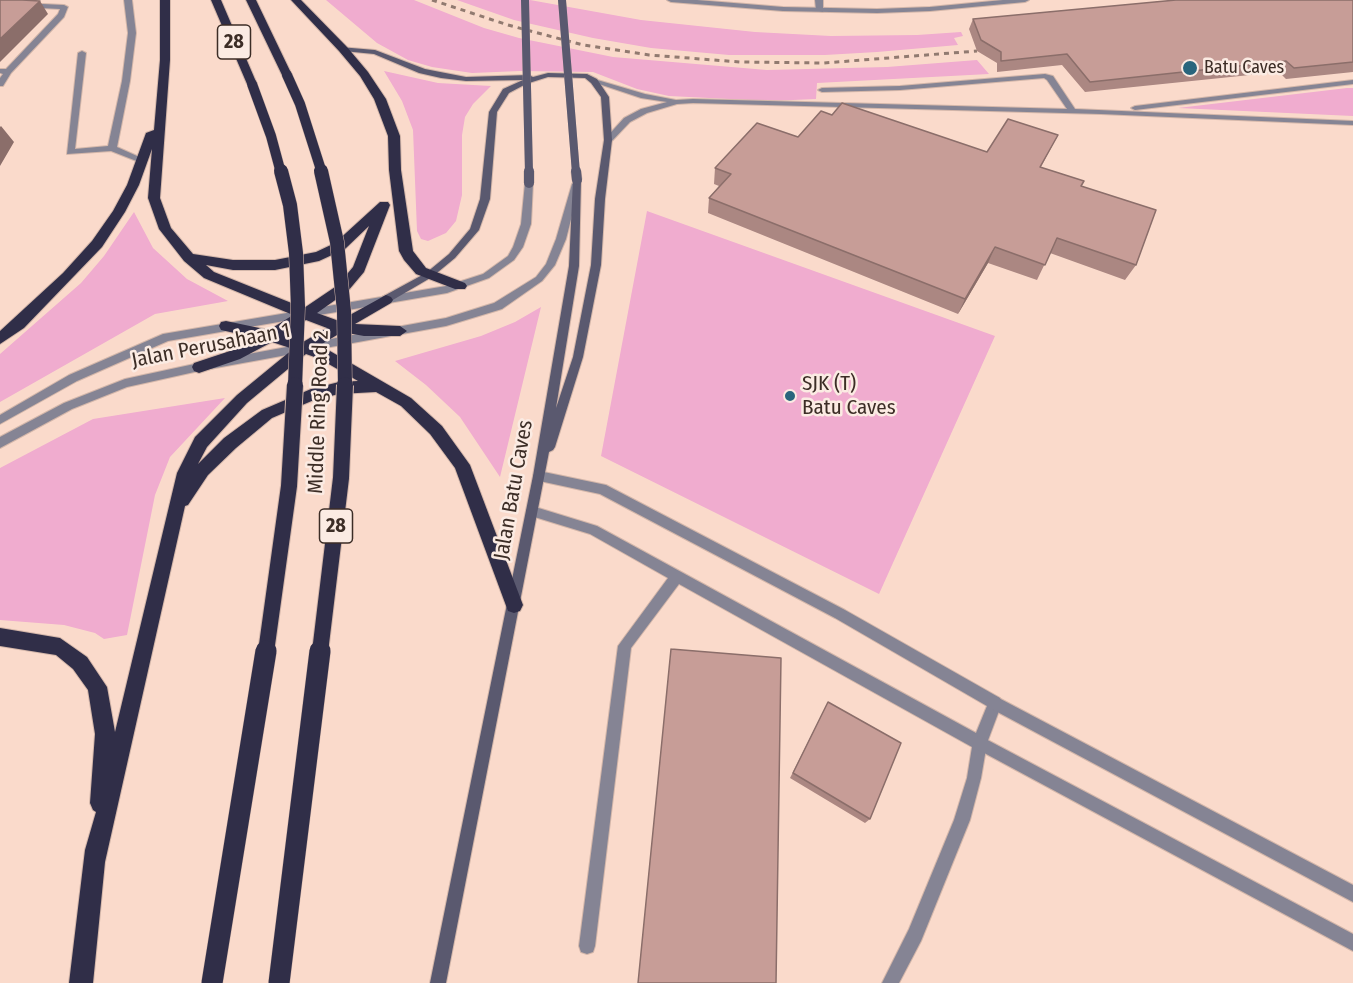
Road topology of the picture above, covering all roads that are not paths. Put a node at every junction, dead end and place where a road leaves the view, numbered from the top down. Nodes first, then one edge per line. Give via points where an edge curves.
1 (128, 0) edge
2 (165, 0) edge
3 (216, 0) edge
4 (251, 0) edge
5 (296, 0) edge
6 (525, 0) edge
7 (562, 0) edge
8 (671, 0) edge
9 (702, 0) edge
10 (819, 0) edge
11 (1025, 0) edge
12 (711, 3) junction
13 (0, 4) edge
14 (820, 10) junction
15 (343, 48) junction
16 (82, 53) dead end
17 (4, 71) edge
18 (548, 75) junction
19 (594, 81) junction
20 (1353, 82) edge
21 (0, 84) edge
22 (822, 90) dead end
23 (677, 102) junction
24 (1073, 112) junction
25 (1101, 112) junction
26 (159, 116) junction
27 (1353, 123) edge
28 (608, 140) junction
29 (112, 148) junction
30 (142, 160) junction
31 (395, 170) junction
32 (577, 180) junction
33 (530, 183) joint
34 (384, 206) junction
35 (189, 258) junction
36 (429, 275) junction
37 (460, 286) junction
38 (386, 300) junction
39 (305, 314) junction
40 (226, 326) junction
41 (341, 327) junction
42 (400, 331) junction
43 (271, 336) junction
44 (0, 339) edge
45 (305, 347) junction
46 (199, 367) junction
47 (375, 386) junction
48 (0, 420) edge
49 (0, 443) edge
50 (538, 476) junction
51 (175, 511) junction
52 (532, 511) junction
53 (678, 577) junction
54 (514, 605) junction
55 (0, 637) edge
56 (994, 703) junction
57 (980, 742) junction
58 (95, 861) junction
59 (1353, 894) edge
60 (1353, 943) edge
61 (587, 946) dead end
62 (81, 983) edge
63 (212, 983) edge
64 (279, 983) edge
65 (438, 983) edge
66 (890, 983) edge

1 - 29 street via 132,33
2 - 26 highway via 165,60
3 - 63 highway, Middle Ring Road 2 / 28, bridge via 271,135 290,205 298,307 288,497
4 - 64 highway, Middle Ring Road 2 / 28, bridge via 300,104 318,156 337,242 344,311 341,478
5 - 15 highway
6 - 33 main road, bridge
7 - 32 main road, Jalan Batu Caves, bridge
8 - 12 street
9 - 12 street
10 - 14 street
11 - 14 street via 905,10
12 - 14 street
13 - 17 street via 64,7 61,15
15 - 18 main road via 375,52 422,71 458,78
15 - 31 highway via 380,99 394,136
16 - 29 street via 70,152
17 - 21 street
18 - 19 main road via 586,76
18 - 36 main road via 523,82 499,99 493,112 485,199 474,230
19 - 23 street
19 - 28 main road via 605,97
20 - 25 street
22 - 24 street via 1046,76
23 - 24 street
23 - 28 street via 627,120
24 - 25 street
25 - 27 street
26 - 30 highway
26 - 35 highway via 153,198 165,229
28 - 50 main road via 596,265 578,357
29 - 30 street
30 - 44 highway via 119,212 97,244
31 - 34 highway
31 - 36 highway via 406,251 421,271
32 - 42 street, Jalan Perusahaan 1 via 561,239 539,279 498,306
32 - 50 main road, Jalan Batu Caves via 574,266
33 - 37 street, Jalan Perusahaan 1 via 524,234 511,258 486,276
34 - 35 highway via 340,246 319,256 243,265
34 - 39 highway via 359,269 343,288
35 - 39 highway via 209,275
36 - 37 highway
36 - 38 main road
37 - 38 street, Jalan Perusahaan 1
38 - 39 street, Jalan Perusahaan 1
38 - 41 highway
39 - 40 street, Jalan Perusahaan 1
39 - 41 highway
39 - 43 highway
40 - 43 highway
40 - 48 street, Jalan Perusahaan 1 via 145,345 73,378
41 - 42 highway
41 - 45 highway
42 - 45 street, Jalan Perusahaan 1
43 - 45 highway
43 - 46 highway via 235,355
45 - 46 street, Jalan Perusahaan 1
45 - 47 highway via 348,367
45 - 51 highway via 242,399 201,442 185,473
46 - 49 street, Jalan Perusahaan 1 via 125,383 68,406
47 - 51 highway via 339,388 311,395 267,414 202,470
47 - 54 highway via 406,402 436,430 462,465
50 - 52 main road, Jalan Batu Caves
50 - 56 street via 602,489 840,614
51 - 58 highway
52 - 53 street via 593,530
52 - 54 main road, Jalan Batu Caves
53 - 57 street
53 - 61 street via 625,646
54 - 65 main road, Jalan Batu Caves
55 - 58 highway via 60,647 80,663 97,687 105,734
56 - 57 street
56 - 59 street
57 - 60 street
57 - 66 street via 962,820 915,935
58 - 62 highway

